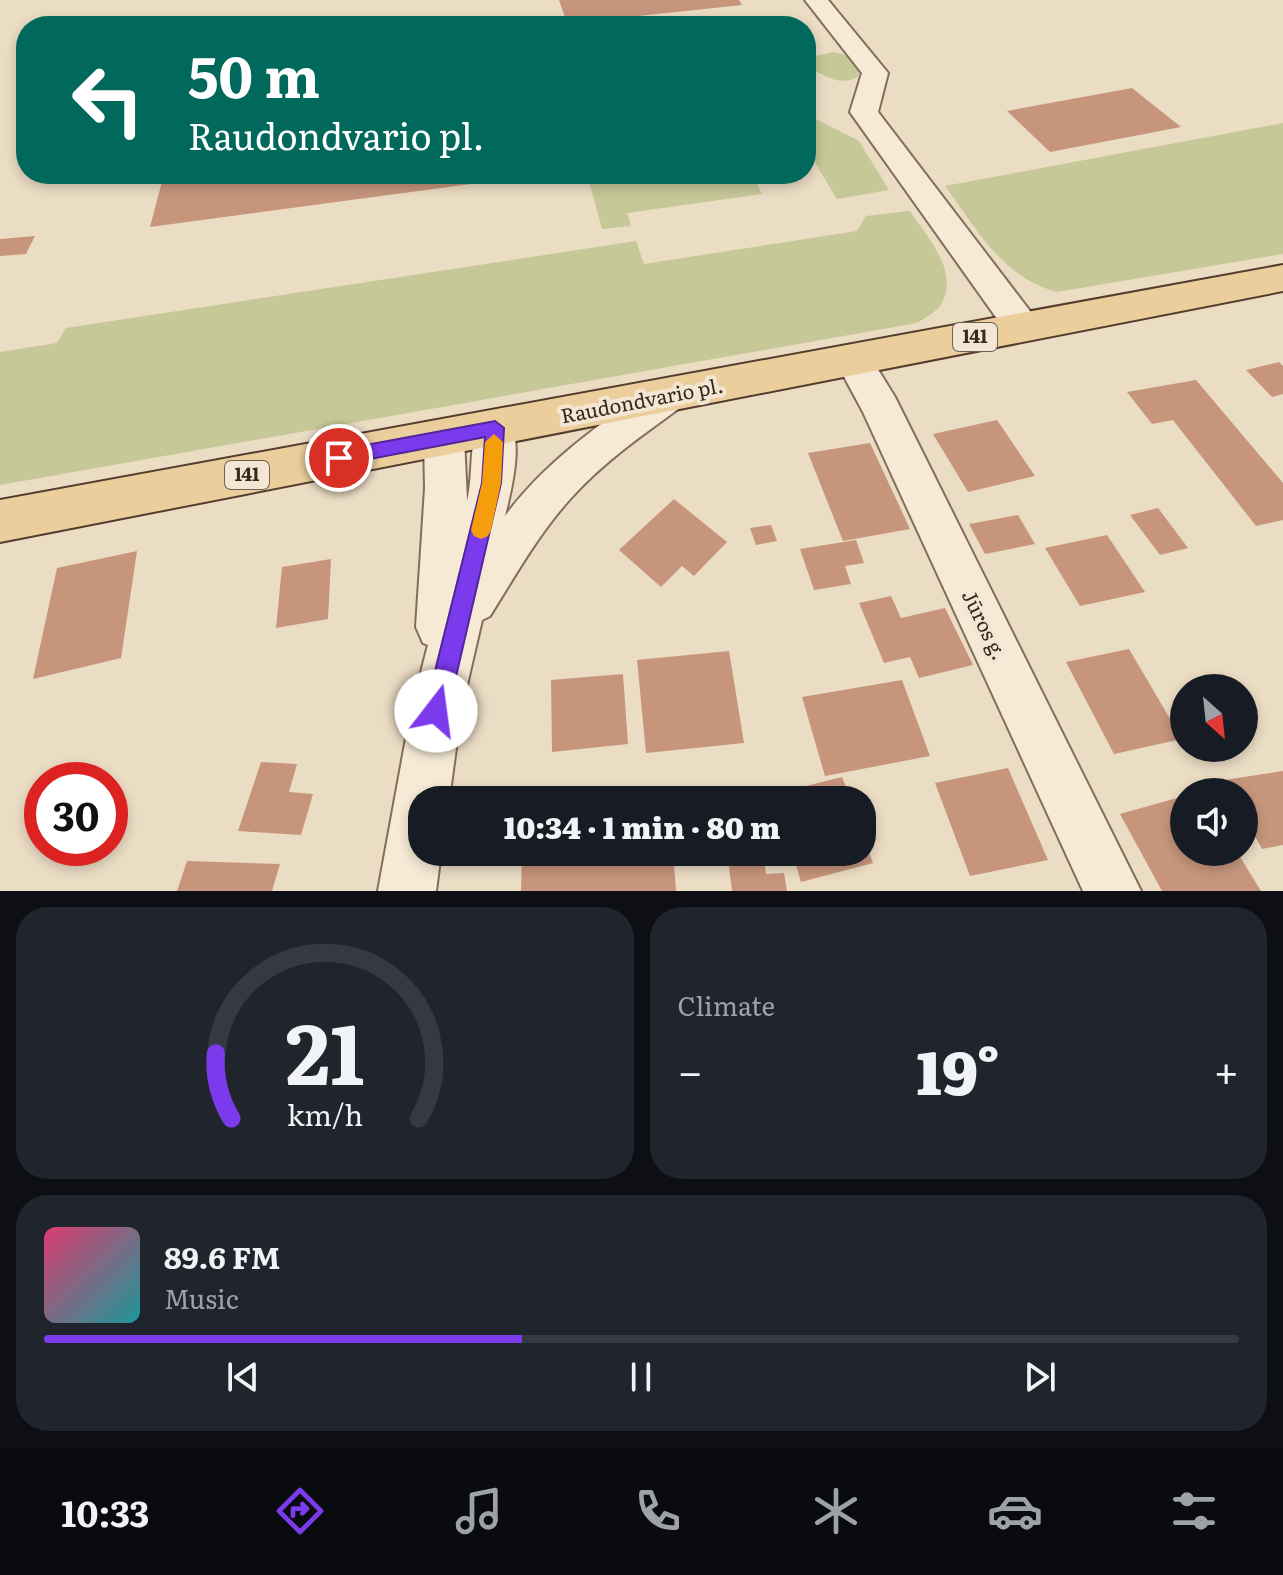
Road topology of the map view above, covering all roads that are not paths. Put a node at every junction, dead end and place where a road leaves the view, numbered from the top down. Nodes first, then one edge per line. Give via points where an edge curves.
1 (816, 0) edge
2 (1283, 278) edge
3 (1023, 328) junction
4 (853, 360) junction
5 (668, 396) junction
6 (495, 428) junction
7 (444, 438) junction
8 (0, 521) edge
9 (459, 624) junction
10 (436, 711) junction
11 (407, 891) edge
12 (1112, 891) edge

1 - 3 street via 875,73 864,112
2 - 3 main road, Raudondvario pl. / 141
3 - 4 main road, Raudondvario pl. / 141
4 - 5 main road, Raudondvario pl. / 141
4 - 12 street, Jūros g. via 881,408
5 - 6 main road, Raudondvario pl. / 141
5 - 9 street via 556,486 517,533
6 - 7 main road, Raudondvario pl. / 141
6 - 9 street via 492,483
7 - 8 main road, Raudondvario pl. / 141
7 - 10 street
9 - 10 street
10 - 11 street

